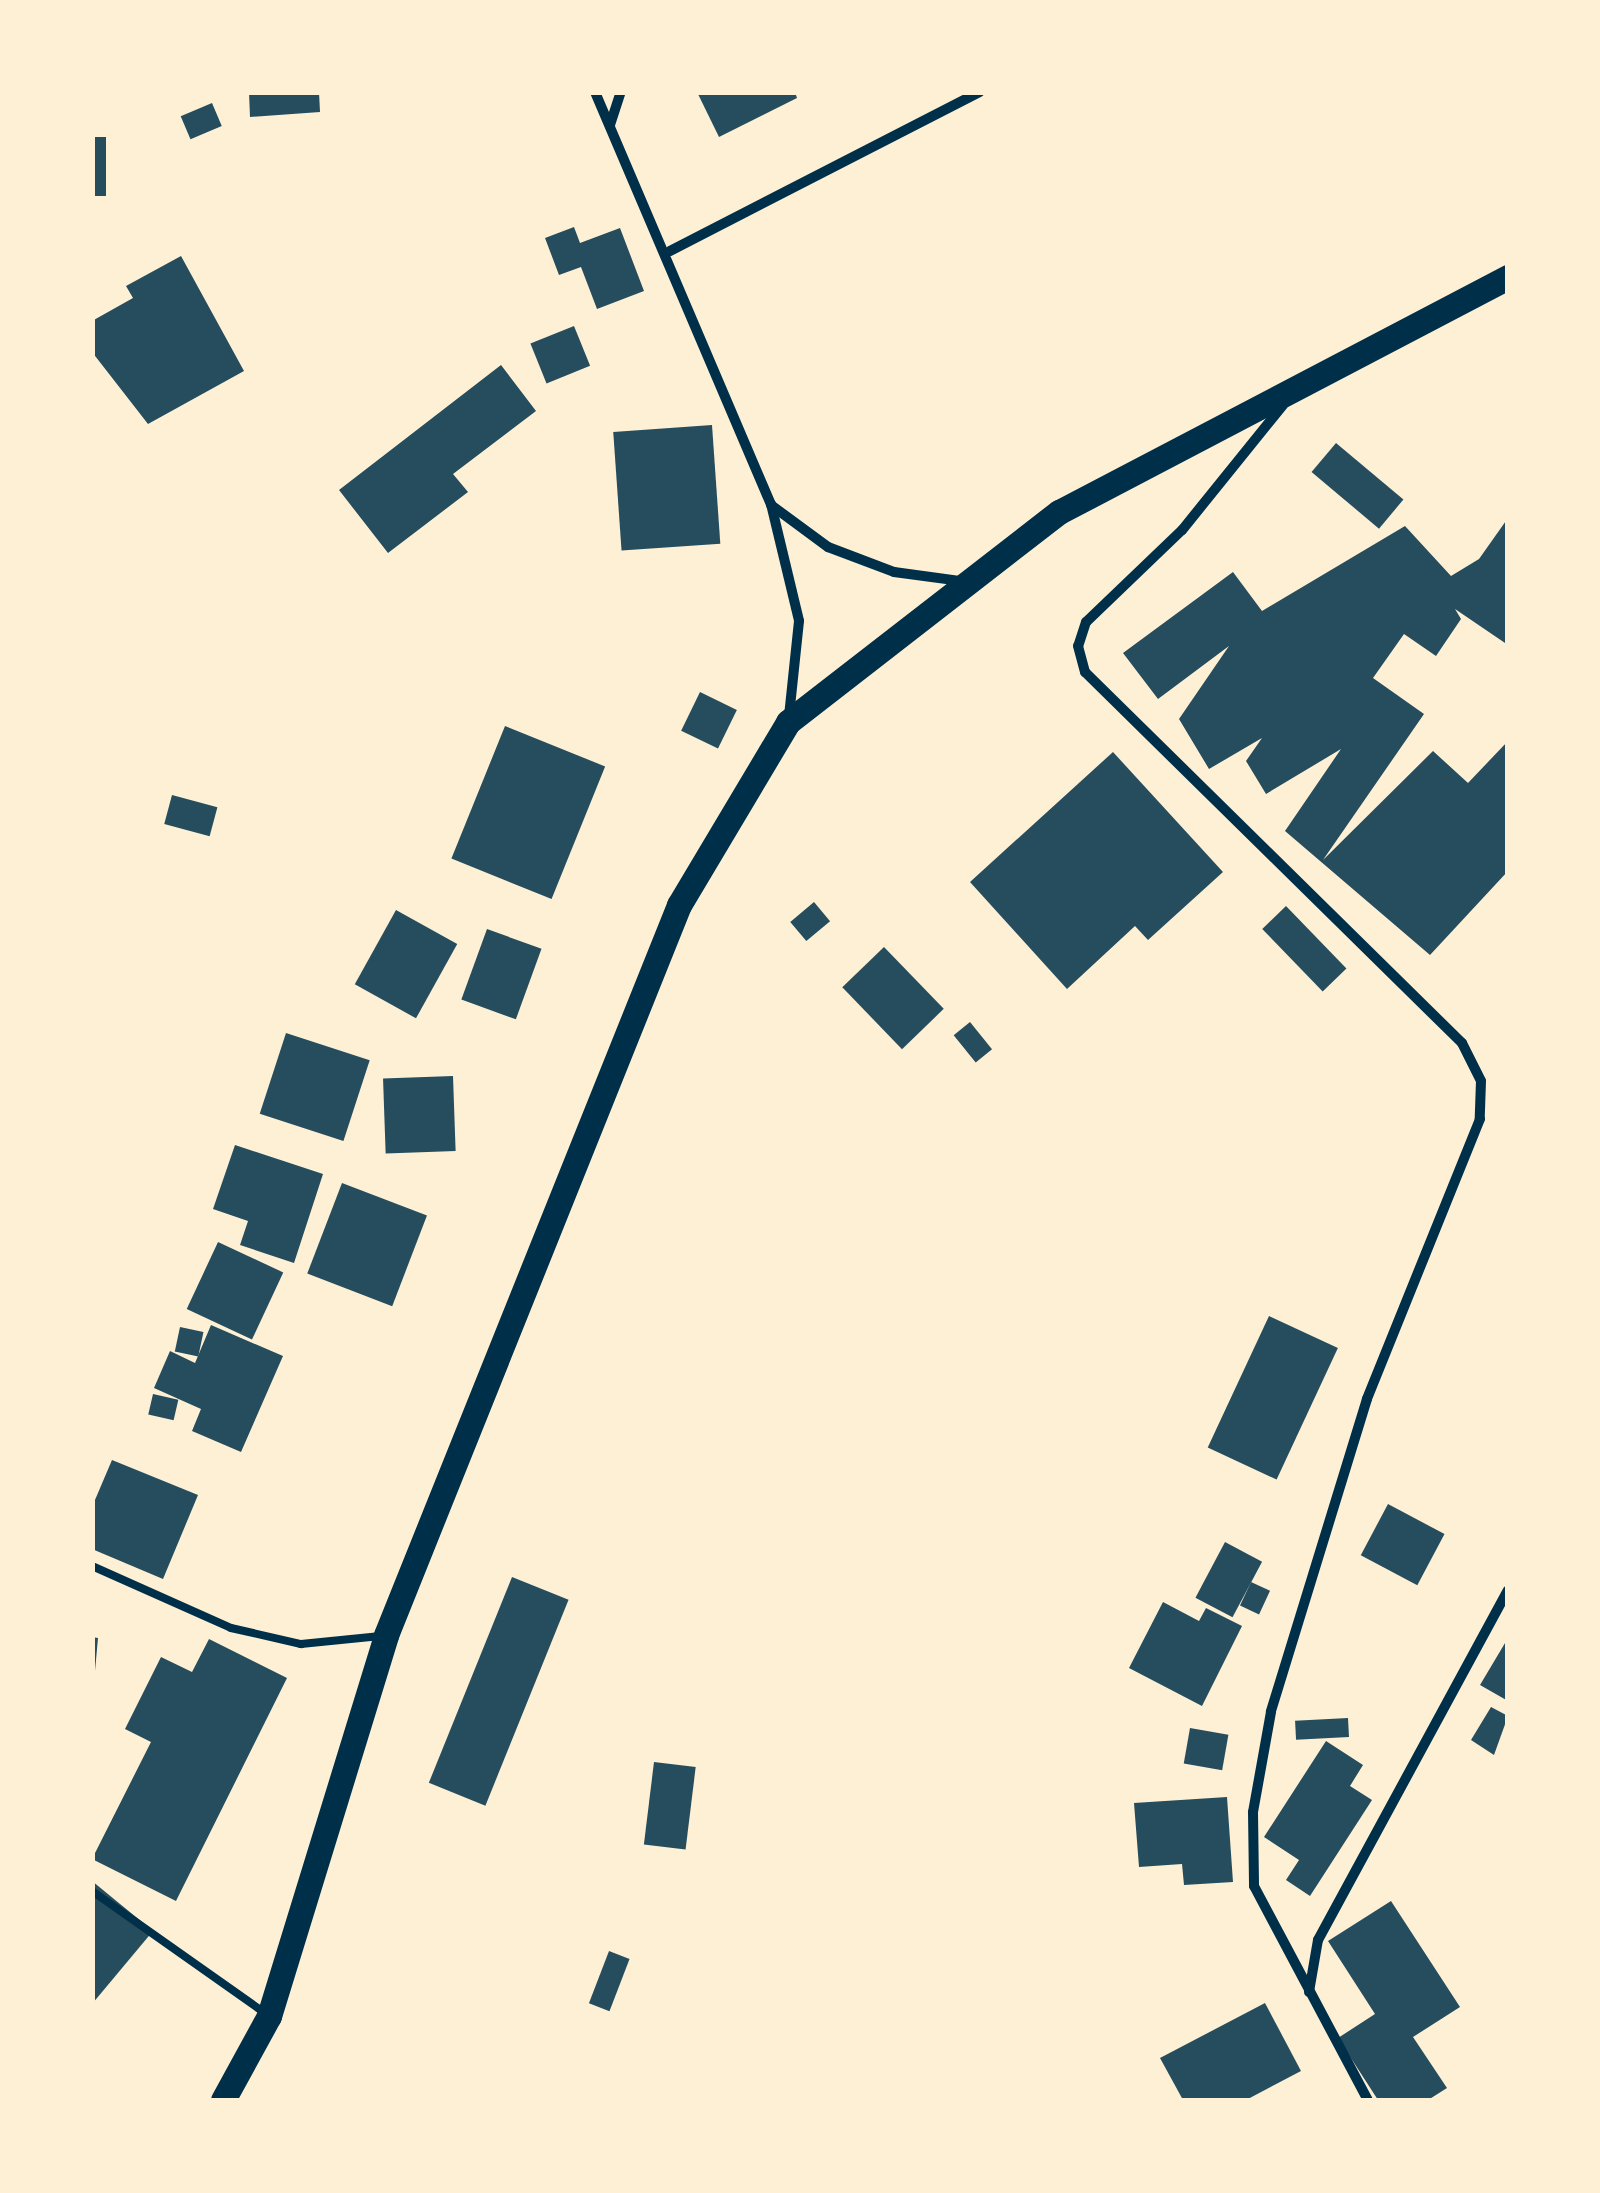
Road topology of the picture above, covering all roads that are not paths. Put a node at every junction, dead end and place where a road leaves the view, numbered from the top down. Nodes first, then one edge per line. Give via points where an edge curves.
1 (595, 92) edge
2 (621, 92) edge
3 (979, 92) edge
4 (610, 126) junction
5 (670, 251) junction
6 (1508, 278) edge
7 (1298, 387) junction
8 (770, 504) junction
9 (961, 580) junction
10 (788, 722) junction
11 (92, 1566) edge
12 (1508, 1590) edge
13 (386, 1636) junction
14 (92, 1891) edge
15 (1309, 1993) junction
16 (268, 2016) junction
17 (223, 2100) edge
18 (1368, 2100) edge

1 - 4 street
2 - 4 street
3 - 5 street
4 - 5 street
5 - 8 street
6 - 7 main road
7 - 9 main road via 1059,512
7 - 15 street via 1182,530 1086,622 1078,646 1085,672 1462,1043 1482,1081 1480,1119 1367,1399 1270,1712 1253,1812 1254,1886
8 - 9 street via 828,548 894,572
8 - 10 street via 798,620
9 - 10 main road
10 - 13 main road via 679,905
11 - 13 lane via 231,1628 301,1644
12 - 15 street via 1318,1940
13 - 16 main road
14 - 16 lane
15 - 18 street
16 - 17 main road

